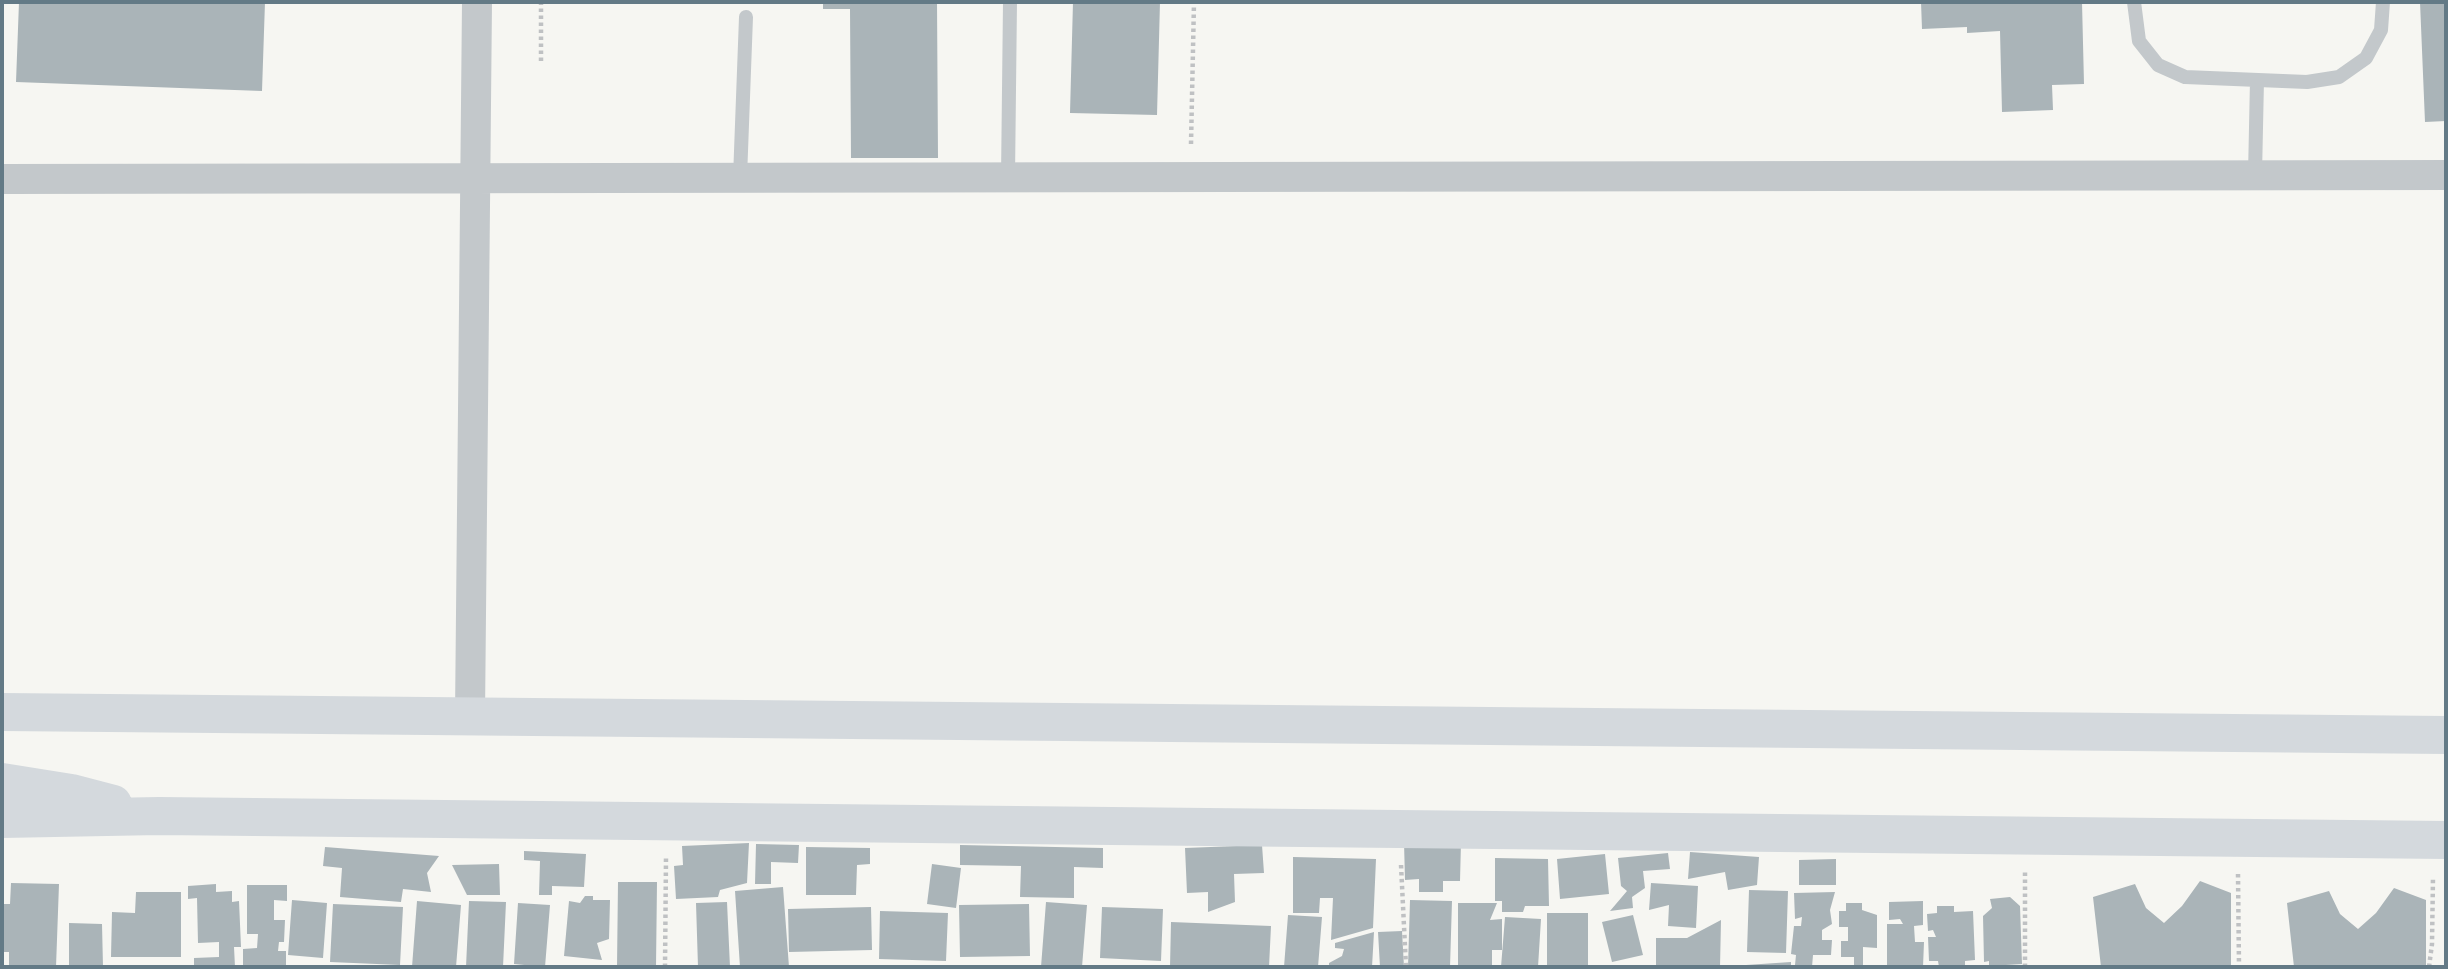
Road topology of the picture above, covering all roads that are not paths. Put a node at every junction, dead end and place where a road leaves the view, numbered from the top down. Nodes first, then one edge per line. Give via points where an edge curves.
1 (477, 2) edge
2 (1010, 2) edge
3 (2134, 2) edge
4 (2383, 2) edge
5 (746, 17) dead end
6 (2257, 80) junction
7 (2255, 175) junction
8 (2446, 175) edge
9 (1008, 177) junction
10 (475, 178) junction
11 (740, 178) junction
12 (2, 179) edge
13 (5, 713) edge
14 (470, 715) junction
15 (2446, 735) edge
16 (2, 782) edge
17 (159, 816) junction
18 (2, 819) edge
19 (2438, 840) edge

1 - 10 street
2 - 9 lane
3 - 6 lane via 2139,41 2158,65 2185,77
4 - 6 lane via 2381,30 2366,58 2339,77 2307,82
5 - 11 lane
6 - 7 lane
7 - 8 street
7 - 9 street
9 - 11 street
10 - 11 street
10 - 12 street
10 - 14 street
13 - 14 street
14 - 15 street
16 - 17 street via 71,793
17 - 18 street
17 - 19 street

